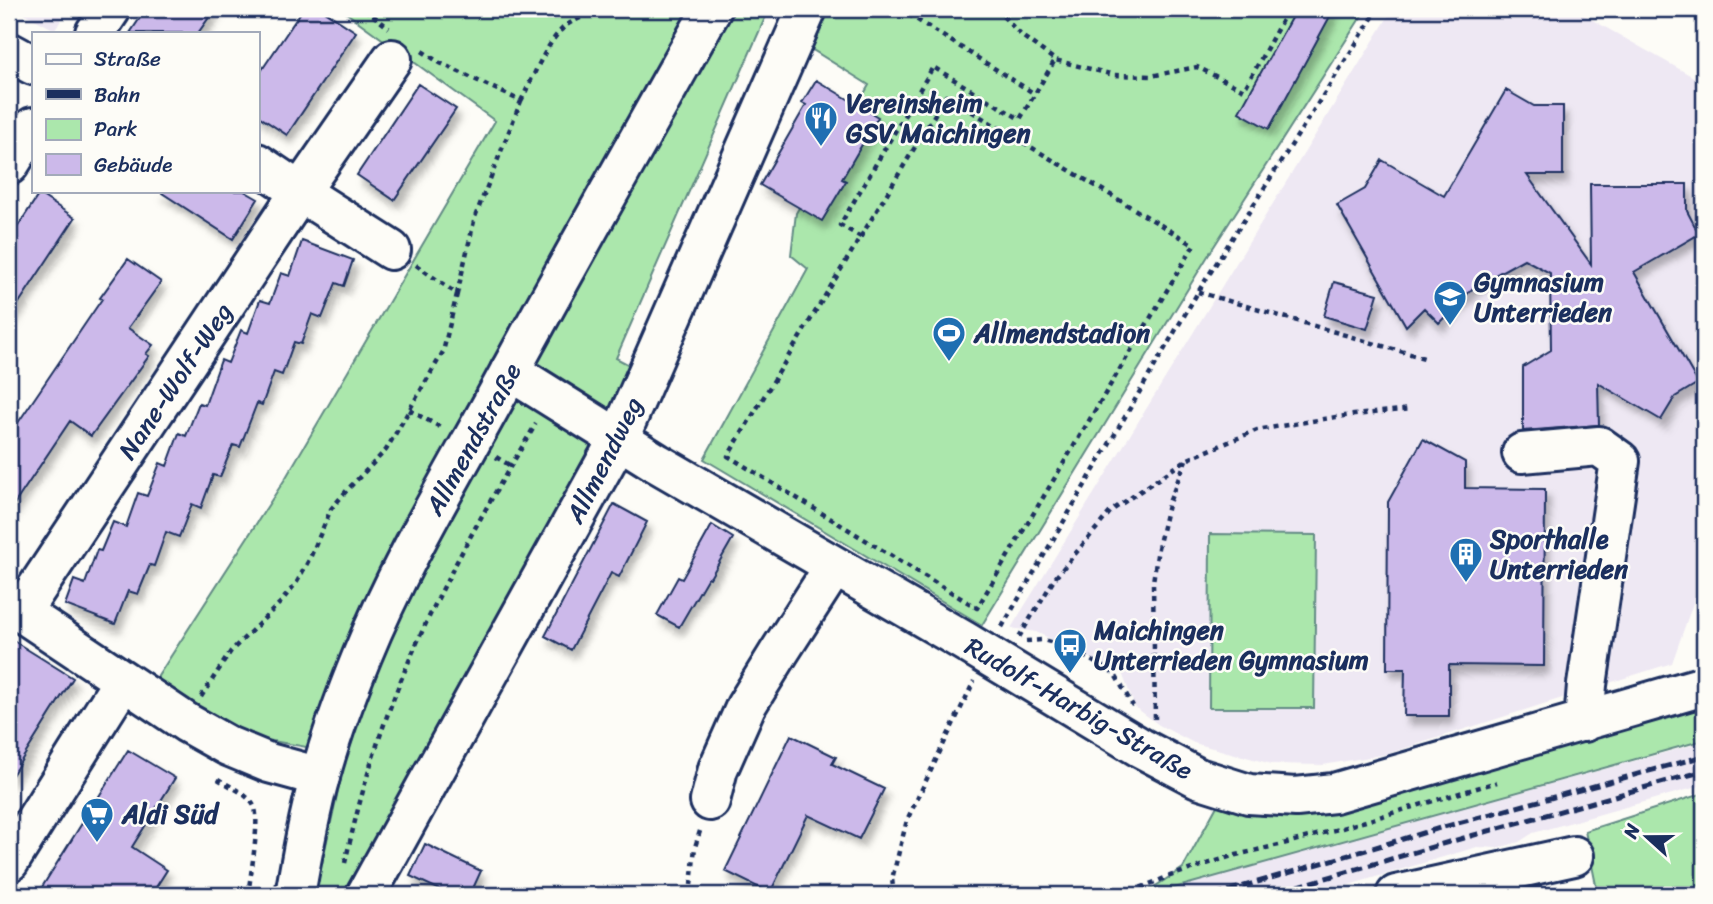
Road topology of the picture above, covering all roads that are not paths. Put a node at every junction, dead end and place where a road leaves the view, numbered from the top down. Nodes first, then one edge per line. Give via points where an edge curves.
1 (111, 9) edge
2 (712, 9) edge
3 (807, 9) edge
4 (96, 32) edge
5 (403, 48) road end
6 (9, 52) edge
7 (32, 64) edge
8 (32, 129) edge
9 (259, 164) edge
10 (9, 165) edge
11 (300, 192) junction
12 (391, 250) road end
13 (510, 371) junction
14 (619, 438) junction
15 (1522, 453) dead end
16 (834, 567) junction
17 (15, 608) edge
18 (122, 681) junction
19 (1704, 687) edge
20 (1584, 722) junction
21 (320, 776) junction
22 (710, 801) road end
23 (1574, 856) dead end
24 (9, 862) edge
25 (355, 882) edge
26 (295, 895) edge
27 (1396, 895) edge

1 - 4 street
2 - 13 street, Allmendstraße
3 - 14 street, Allmendweg
5 - 11 street, Nane-Wolf-Weg
6 - 7 street
8 - 10 street
9 - 11 street
11 - 12 street
11 - 17 street, Nane-Wolf-Weg
13 - 14 street, Rudolf-Harbig-Straße
13 - 21 street, Allmendstraße via 389,596 340,712
14 - 16 street, Rudolf-Harbig-Straße
14 - 25 street, Allmendweg
15 - 20 street via 1599,446 1620,461
16 - 20 street, Rudolf-Harbig-Straße via 1001,649 1141,748 1198,778 1249,794 1296,797 1334,793
16 - 22 street via 746,706 718,769
17 - 18 street
18 - 21 street via 228,746
18 - 24 street
19 - 20 street, Rudolf-Harbig-Straße
21 - 26 street, Allmendstraße
23 - 27 street

